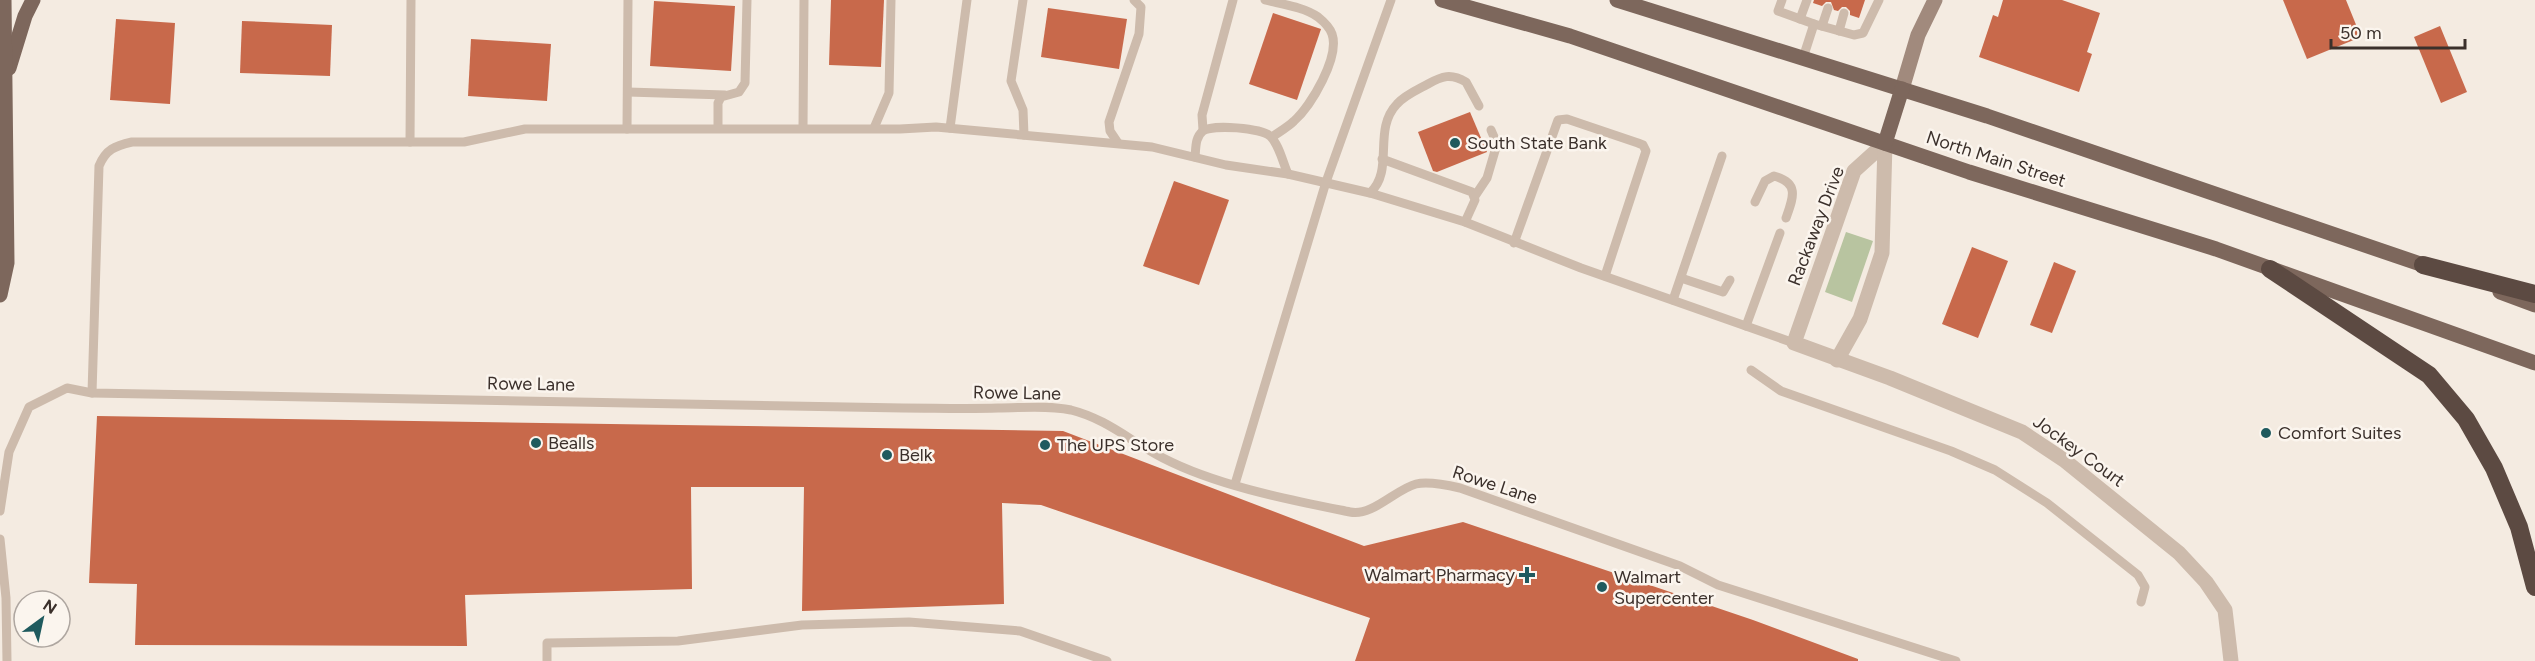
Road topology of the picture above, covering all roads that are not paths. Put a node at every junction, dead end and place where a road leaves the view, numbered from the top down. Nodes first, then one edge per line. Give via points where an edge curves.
1 (4, 0) edge
2 (33, 0) edge
3 (411, 0) edge
4 (417, 0) edge
5 (628, 0) edge
6 (747, 0) edge
7 (804, 0) edge
8 (891, 0) edge
9 (967, 0) edge
10 (1023, 0) edge
11 (1134, 0) edge
12 (1233, 0) edge
13 (1265, 0) edge
14 (1391, 0) edge
15 (1442, 0) edge
16 (1617, 0) edge
17 (1782, 0) edge
18 (1807, 0) edge
19 (1879, 0) edge
20 (1935, 0) edge
21 (1828, 8) dead end
22 (1844, 13) dead end
23 (1800, 19) junction
24 (1818, 25) junction
25 (1839, 31) junction
26 (411, 56) junction
27 (1803, 58) junction
28 (2, 76) edge
29 (1902, 89) junction
30 (628, 92) junction
31 (725, 95) junction
32 (1479, 106) dead end
33 (718, 128) junction
34 (803, 128) junction
35 (874, 128) junction
36 (950, 128) junction
37 (627, 129) junction
38 (1203, 130) junction
39 (1491, 130) dead end
40 (1024, 135) junction
41 (1272, 137) junction
42 (410, 142) junction
43 (1118, 143) junction
44 (1885, 143) junction
45 (1722, 156) dead end
46 (1195, 157) junction
47 (1382, 159) junction
48 (1288, 174) junction
49 (1326, 183) junction
50 (1370, 194) junction
51 (1475, 196) junction
52 (1755, 202) dead end
53 (1786, 218) dead end
54 (1465, 222) junction
55 (1780, 233) dead end
56 (1514, 243) junction
57 (2423, 265) junction
58 (2271, 269) junction
59 (1605, 276) junction
60 (1681, 278) junction
61 (1730, 280) dead end
62 (2535, 294) edge
63 (0, 295) edge
64 (1673, 300) junction
65 (2535, 305) edge
66 (1746, 326) junction
67 (1794, 343) junction
68 (1837, 360) junction
69 (2535, 363) edge
70 (1751, 370) dead end
71 (92, 393) junction
72 (1235, 484) junction
73 (0, 511) edge
74 (0, 539) edge
75 (2535, 587) edge
76 (2141, 602) dead end
77 (4, 660) edge
78 (547, 661) edge
79 (1107, 661) edge
80 (1956, 661) edge
81 (2231, 661) edge

1 - 28 main road
2 - 28 main road
3 - 26 lane
4 - 26 lane
5 - 30 lane
6 - 31 lane via 746,83 739,92
7 - 34 lane
8 - 35 lane via 889,93
9 - 36 lane
10 - 40 lane via 1011,81 1023,110
11 - 43 lane via 1141,6 1139,34 1109,122
12 - 38 lane via 1202,115
13 - 41 lane via 1311,13 1333,35 1333,48 1313,98 1295,121
14 - 49 lane
15 - 44 main road, North Main Street via 1570,36
16 - 27 main road, North Main Street
17 - 23 lane via 1778,10
18 - 23 lane
19 - 25 lane via 1863,33
20 - 29 main road via 1918,35
21 - 24 lane
22 - 25 lane
23 - 24 lane
24 - 25 lane
24 - 27 lane
26 - 42 lane
27 - 29 main road, North Main Street
28 - 63 main road via 7,263
29 - 44 main road
29 - 57 main road, North Main Street
30 - 31 lane
30 - 37 lane
31 - 33 lane via 718,103
32 - 47 lane via 1466,82 1450,75 1440,77 1394,106 1382,138
33 - 34 lane
33 - 37 lane
34 - 35 lane
35 - 36 lane
36 - 40 lane
37 - 42 lane via 525,129 464,142
38 - 41 lane via 1212,127 1260,131
38 - 46 lane
39 - 51 lane via 1497,144 1486,178
40 - 43 lane
41 - 48 lane
42 - 71 lane via 132,142 104,154 99,166
43 - 46 lane
44 - 58 main road, North Main Street
44 - 67 street, Rackaway Drive via 1854,171
44 - 68 street via 1882,253 1860,319
45 - 60 lane
46 - 48 lane
47 - 50 lane via 1380,182
47 - 51 lane via 1469,190
48 - 49 lane
49 - 50 lane
49 - 72 lane
50 - 54 lane
51 - 54 lane
52 - 53 lane via 1765,181 1774,176 1784,179 1794,196
54 - 56 lane
55 - 66 lane
56 - 59 lane
56 - 59 lane via 1558,120 1567,119 1638,143 1646,151
57 - 62 highway
57 - 65 main road, North Main Street
58 - 69 main road, North Main Street
58 - 75 highway via 2429,375 2466,419 2494,468 2519,527
59 - 64 lane
60 - 61 lane via 1723,292
60 - 64 lane
64 - 66 lane
66 - 67 lane
67 - 68 street, Jockey Court
68 - 81 street, Jockey Court via 2022,432 2064,460 2179,553 2206,582 2225,610
70 - 76 lane via 1781,391 1995,470 2048,503 2138,575 2145,587
71 - 72 lane, Rowe Lane via 1037,407 1098,418 1163,458
71 - 73 lane, Rowe Lane via 67,388 29,407 9,452
72 - 80 lane, Rowe Lane via 1354,513 1386,502 1403,488 1418,483 1453,487 1680,566 1718,585
74 - 77 lane via 6,598
78 - 79 lane via 547,643 678,641 802,625 909,622 1020,631

